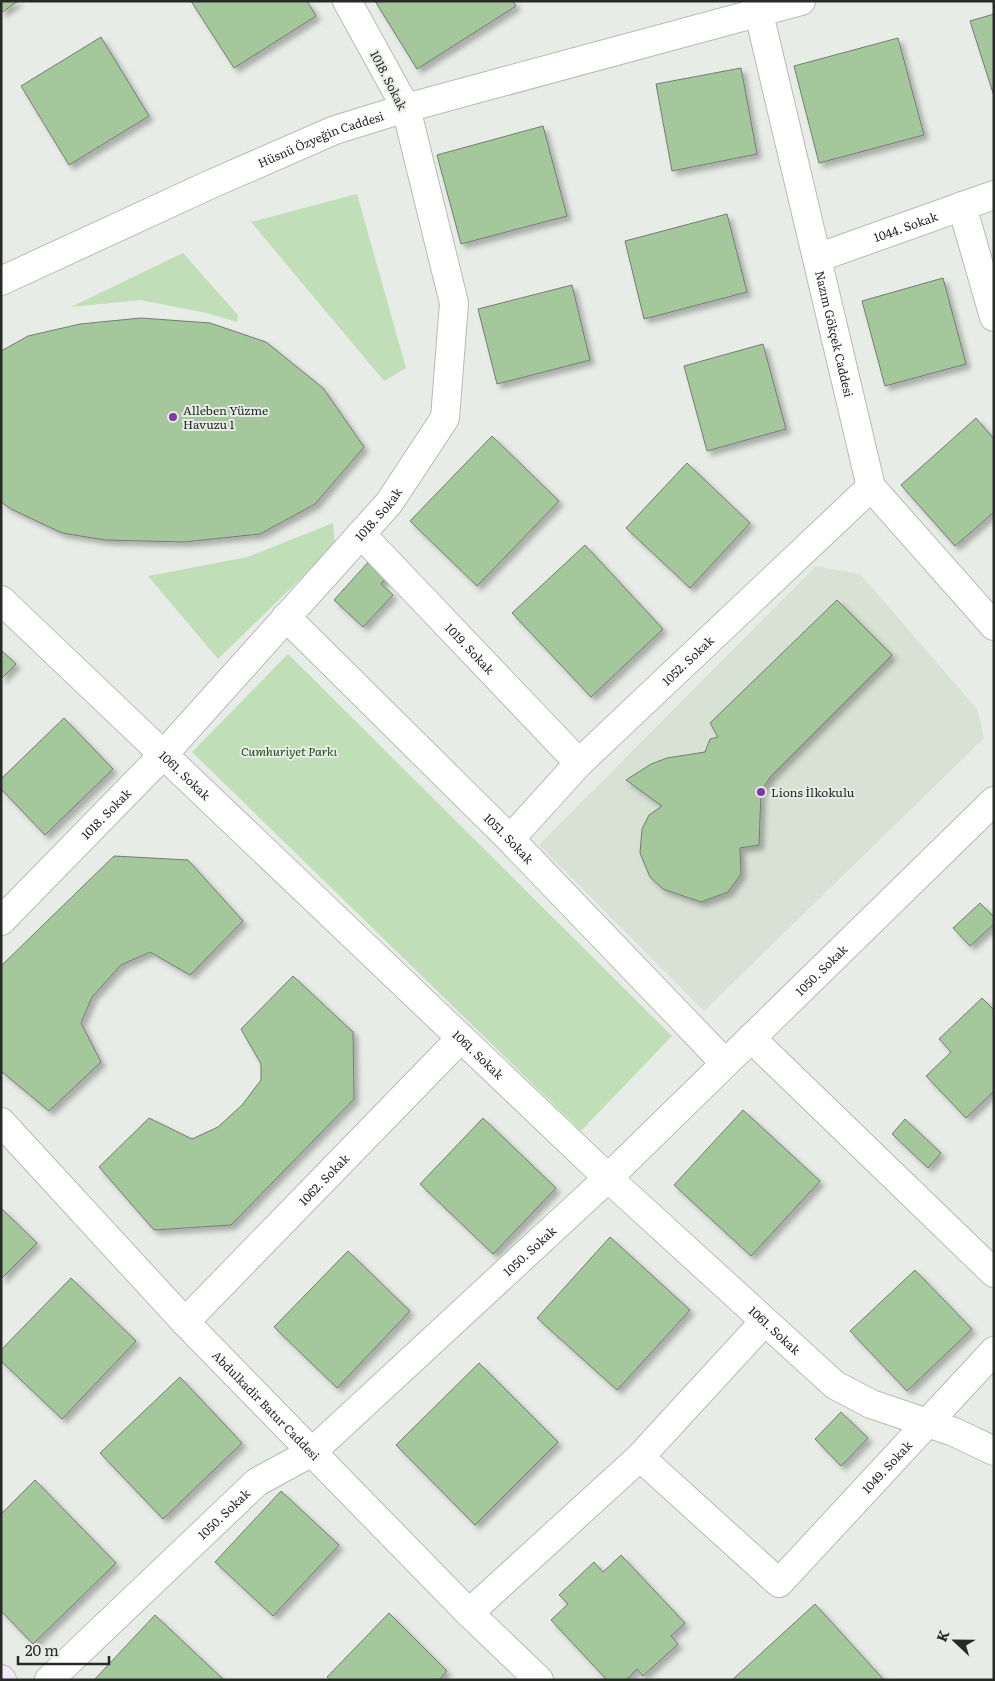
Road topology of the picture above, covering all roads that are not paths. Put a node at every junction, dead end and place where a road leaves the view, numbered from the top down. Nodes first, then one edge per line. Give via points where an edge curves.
1 (347, 1) edge
2 (801, 1) edge
3 (758, 7) edge
4 (406, 108) junction
5 (994, 195) edge
6 (962, 206) junction
7 (816, 258) junction
8 (1, 281) edge
9 (994, 317) edge
10 (871, 487) junction
11 (361, 534) junction
12 (1, 600) edge
13 (286, 617) junction
14 (994, 626) edge
15 (164, 754) junction
16 (578, 763) junction
17 (994, 800) edge
18 (510, 839) junction
19 (1, 921) edge
20 (461, 1038) junction
21 (751, 1038) junction
22 (725, 1063) junction
23 (1, 1122) edge
24 (608, 1178) junction
25 (994, 1273) edge
26 (186, 1322) junction
27 (764, 1322) junction
28 (994, 1351) edge
29 (927, 1422) junction
30 (994, 1451) edge
31 (312, 1452) junction
32 (640, 1457) junction
33 (469, 1612) junction
34 (49, 1680) edge
35 (538, 1680) edge

1 - 4 street, 1018. Sokak
2 - 3 street, Hüsnü Özyeğin Caddesi
3 - 4 street, Hüsnü Özyeğin Caddesi
3 - 7 street, Nazım Gökçek Caddesi
4 - 8 street, Hüsnü Özyeğin Caddesi via 334,130
4 - 11 street, 1018. Sokak via 454,303 445,418 389,503
5 - 6 street, 1044. Sokak
6 - 7 street, 1044. Sokak
6 - 9 street
7 - 10 street, Nazım Gökçek Caddesi
10 - 14 street, Nazım Gökçek Caddesi
10 - 16 street, 1052. Sokak
11 - 13 street, 1018. Sokak
11 - 16 street, 1019. Sokak
12 - 15 street, 1061. Sokak
13 - 15 street, 1018. Sokak
13 - 18 street, 1051. Sokak
15 - 19 street, 1018. Sokak
15 - 20 street, 1061. Sokak
16 - 18 street, 1052. Sokak
17 - 21 street, 1050. Sokak
18 - 22 street, 1051. Sokak
20 - 24 street, 1061. Sokak
20 - 26 street, 1062. Sokak
21 - 22 street, 1050. Sokak
21 - 25 street
22 - 24 street, 1050. Sokak
23 - 26 street, Abdulkadir Batur Caddesi
24 - 27 street, 1061. Sokak
24 - 31 street, 1050. Sokak
26 - 31 street, Abdulkadir Batur Caddesi
27 - 29 street, 1061. Sokak via 835,1384 871,1404
27 - 32 street
28 - 29 street, 1049. Sokak
29 - 30 street, 1061. Sokak
29 - 32 street, 1049. Sokak via 780,1583
31 - 33 street, Abdulkadir Batur Caddesi
31 - 34 street, 1050. Sokak via 256,1482
32 - 33 street
33 - 35 street, Abdulkadir Batur Caddesi

